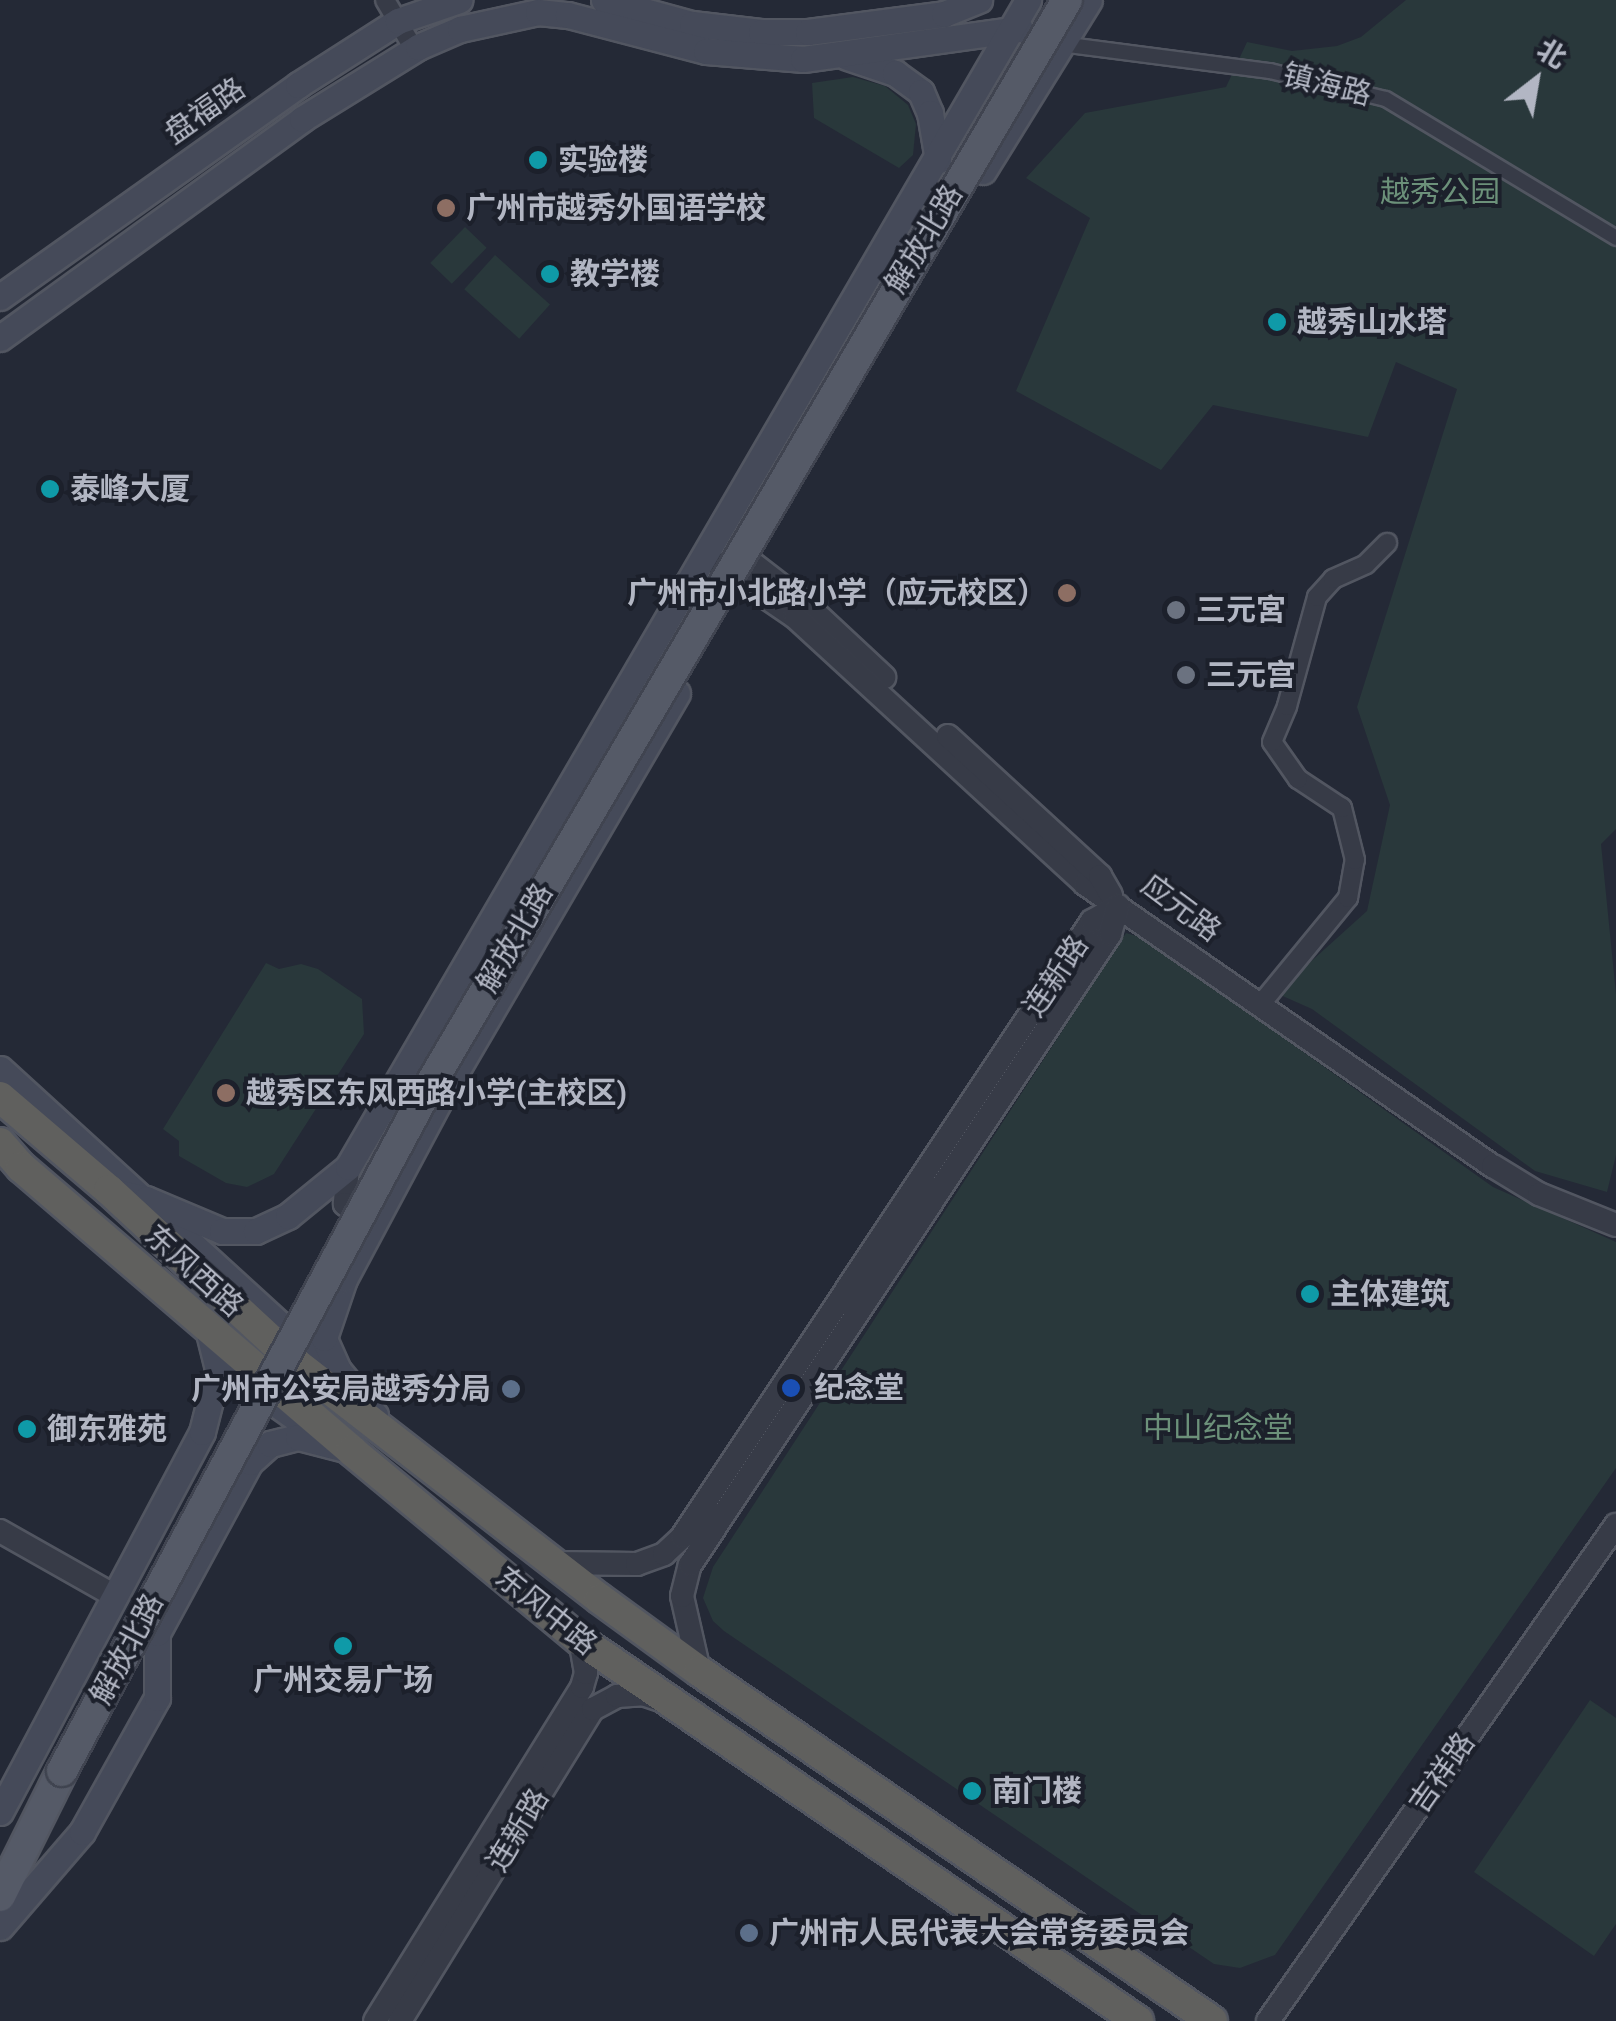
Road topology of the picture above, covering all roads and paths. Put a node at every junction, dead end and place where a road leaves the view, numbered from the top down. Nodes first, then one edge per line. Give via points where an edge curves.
1 (459, 0) edge
2 (604, 0) edge
3 (979, 0) edge
4 (1028, 0) edge
5 (1052, 0) edge
6 (1077, 7) edge
7 (392, 11) edge
8 (944, 14) junction
9 (1001, 35) junction
10 (1061, 44) junction
11 (414, 49) junction
12 (838, 54) junction
13 (1014, 122) junction
14 (938, 160) junction
15 (1616, 238) edge
16 (0, 297) edge
17 (0, 338) edge
18 (1387, 543) dead end
19 (704, 557) junction
20 (747, 572) junction
21 (1118, 906) junction
22 (1260, 1005) junction
23 (0, 1054) edge
24 (0, 1069) edge
25 (0, 1097) edge
26 (76, 1140) junction
27 (5, 1152) edge
28 (348, 1167) junction
29 (109, 1190) junction
30 (146, 1198) junction
31 (381, 1206) junction
32 (1616, 1225) edge
33 (207, 1324) junction
34 (394, 1439) junction
35 (352, 1451) junction
36 (1616, 1525) edge
37 (0, 1531) edge
38 (553, 1563) junction
39 (116, 1596) junction
40 (100, 1626) junction
41 (157, 1633) junction
42 (580, 1640) junction
43 (699, 1671) junction
44 (669, 1703) junction
45 (57, 1768) junction
46 (0, 1812) edge
47 (0, 1851) edge
48 (0, 1896) edge
49 (0, 1927) edge
50 (376, 2021) edge
51 (400, 2021) edge
52 (1138, 2021) edge
53 (1212, 2021) edge
54 (1268, 2021) edge

1 - 7 main road, 盘福路
2 - 8 main road via 692,24 761,32
3 - 8 main road
4 - 9 main road, 解放北路
5 - 45 main road, 解放北路 via 441,1040 318,1260
6 - 9 main road
6 - 10 main road, 解放北路
6 - 45 main road, 解放北路, bridge via 436,1074
7 - 11 street
7 - 16 main road, 盘福路
8 - 9 main road
9 - 12 main road
9 - 13 main road via 1022,78
9 - 14 main road, 解放北路
10 - 13 main road, 解放北路
10 - 15 street, 镇海路 via 1270,70 1386,99
11 - 12 main road via 492,19 538,12 735,56
11 - 17 main road via 302,119
12 - 14 main road via 895,73 922,92
13 - 20 main road, 解放北路
14 - 19 main road, 解放北路
18 - 22 street via 1317,597 1272,742 1298,779 1342,808 1355,860 1348,898
19 - 20 main road
19 - 28 main road, 解放北路
20 - 21 street, 应元路 via 809,607 1100,876
20 - 31 main road, 解放北路
21 - 22 street, 应元路
21 - 38 street, 连新路 via 1092,921 682,1537 664,1554 637,1564
21 - 43 street, 连新路 via 1110,934 690,1565 682,1596
22 - 32 street, 应元路 via 1493,1166
23 - 26 street
24 - 26 main road
25 - 29 highway, 东风西路
26 - 30 main road
27 - 33 highway, 东风中路
28 - 30 main road, 解放北路 via 288,1216 256,1231 222,1230
28 - 31 street via 345,1204 362,1214
29 - 30 main road, 解放北路
29 - 34 highway, 东风西路 via 284,1352
30 - 34 main road via 306,1346
31 - 34 main road, 解放北路 via 344,1278 324,1338 338,1370
33 - 35 highway, 东风中路
33 - 39 main road via 218,1369 208,1418
34 - 38 highway, 东风中路
35 - 41 main road via 298,1437 259,1451
35 - 42 highway, 东风中路
36 - 54 street, 吉祥路
37 - 39 street
38 - 43 highway, 东风中路
39 - 40 main road
40 - 41 main road via 120,1618
40 - 46 main road
41 - 49 main road via 157,1698 82,1832
42 - 44 highway, 东风中路
42 - 50 street, 连新路 via 582,1688
43 - 53 highway, 东风中路
44 - 51 street, 连新路 via 643,1694 617,1696 593,1710
44 - 52 highway, 东风中路
45 - 47 main road, 解放北路
45 - 48 main road, 解放北路

